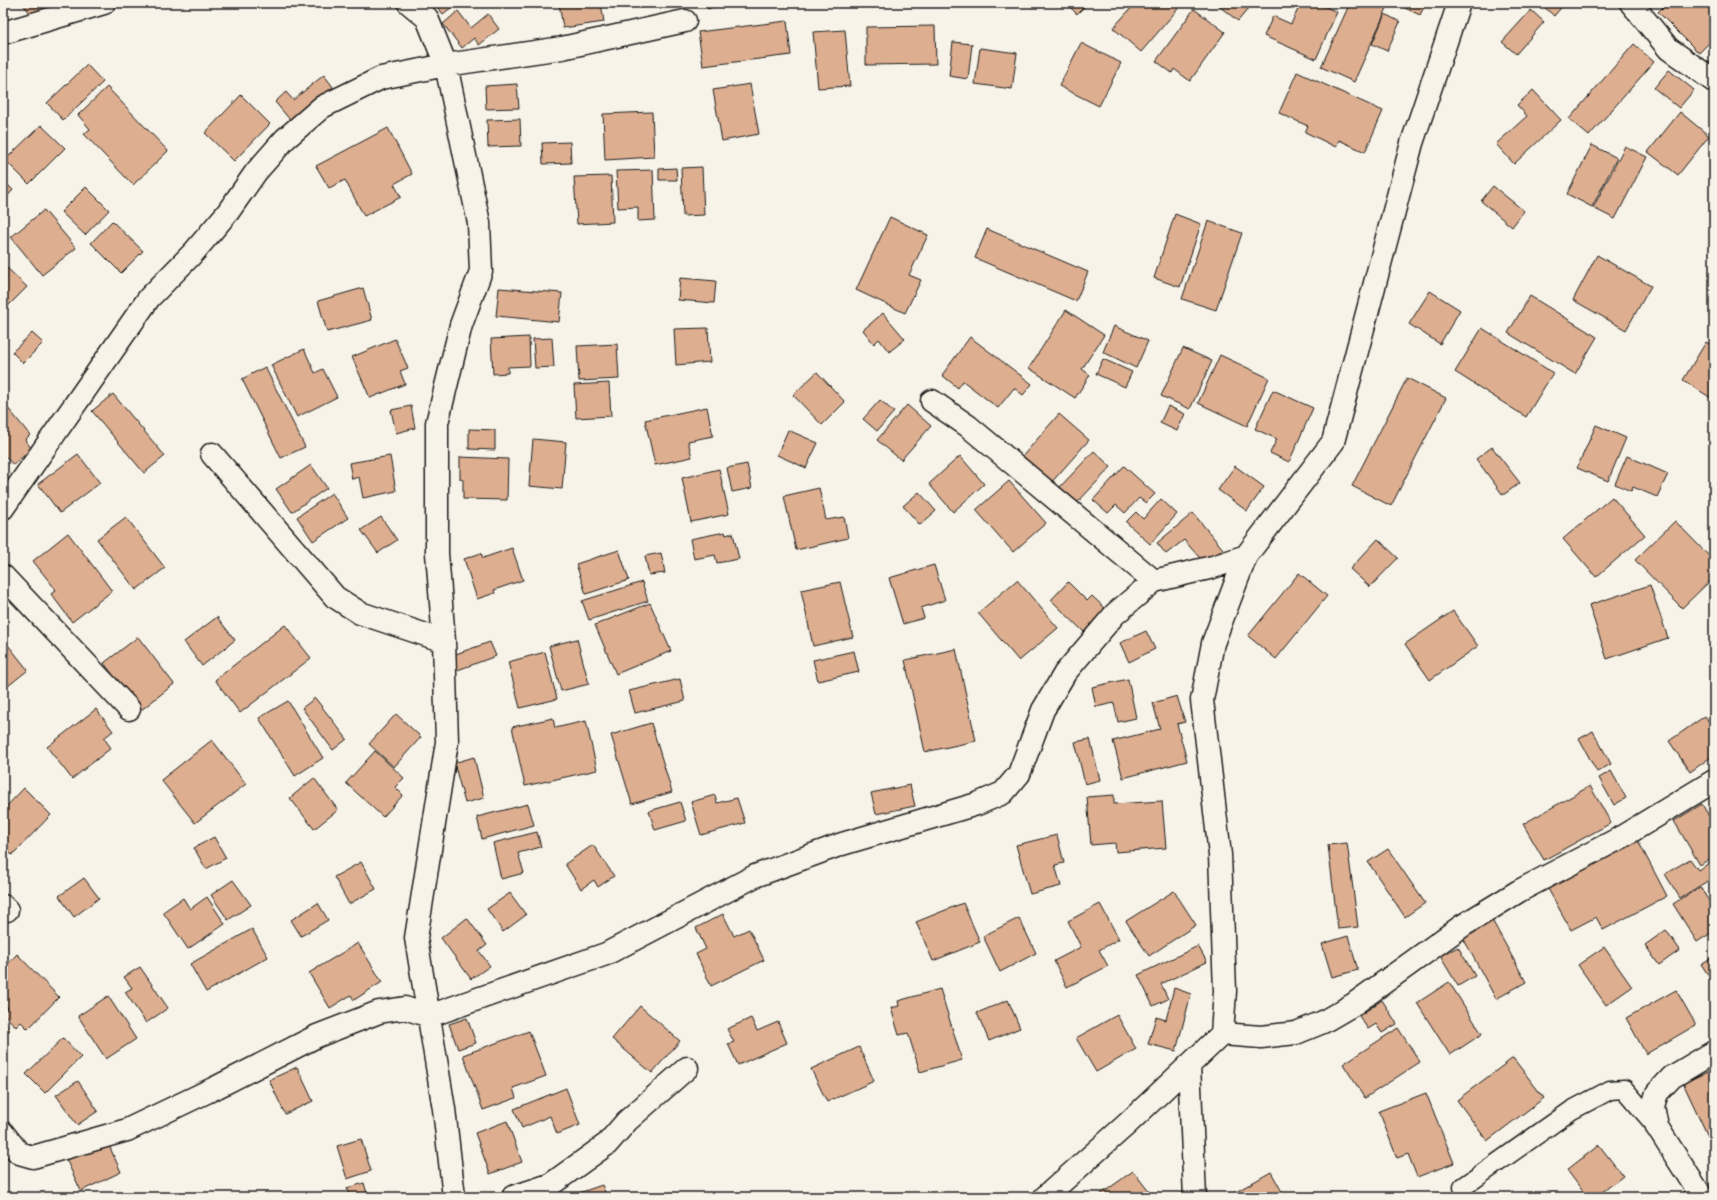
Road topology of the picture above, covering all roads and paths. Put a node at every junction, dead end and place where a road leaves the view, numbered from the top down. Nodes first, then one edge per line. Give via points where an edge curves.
1 (104, 3) edge
2 (408, 3) edge
3 (1459, 3) edge
4 (1631, 3) edge
5 (685, 21) dead end
6 (3, 33) edge
7 (446, 65) junction
8 (1714, 81) edge
9 (932, 401) dead end
10 (212, 454) dead end
11 (3, 508) edge
12 (1246, 556) junction
13 (3, 576) edge
14 (1154, 581) junction
15 (444, 641) junction
16 (130, 709) dead end
17 (1714, 781) edge
18 (429, 1016) junction
19 (1222, 1034) junction
20 (1714, 1052) edge
21 (1189, 1065) junction
22 (687, 1068) dead end
23 (1657, 1127) junction
24 (3, 1133) edge
25 (1463, 1187) dead end
26 (454, 1197) edge
27 (513, 1197) edge
28 (1045, 1197) edge
29 (1195, 1197) edge
30 (1702, 1197) edge

1 - 6 street
2 - 7 street via 426,18
3 - 12 street via 1412,143 1332,442
4 - 8 street via 1669,49
5 - 7 street via 562,48
7 - 11 street via 381,78 322,107 285,139 199,246 149,298
7 - 15 street via 479,223 481,271 461,325 437,423 437,553
9 - 14 street via 968,426
10 - 15 street via 335,597 360,613
12 - 14 street
12 - 19 street via 1213,643 1202,700 1220,855 1225,991
13 - 16 street
14 - 18 street via 1115,614 1065,673 1043,710 1019,774 1003,792 977,804 842,844 755,876 606,954
15 - 18 street via 447,742 416,938
17 - 19 street via 1620,838 1519,891 1462,926 1354,1004 1323,1022 1296,1033 1262,1037
18 - 24 street via 405,1008 379,1012 317,1036 127,1130 49,1153 33,1157 20,1154
18 - 26 street via 444,1109
19 - 21 street
20 - 23 street via 1672,1077 1657,1093 1653,1106
21 - 28 street
21 - 29 street
22 - 27 street via 606,1144 550,1185
23 - 25 lane via 1624,1089 1610,1090 1572,1110
23 - 30 street

